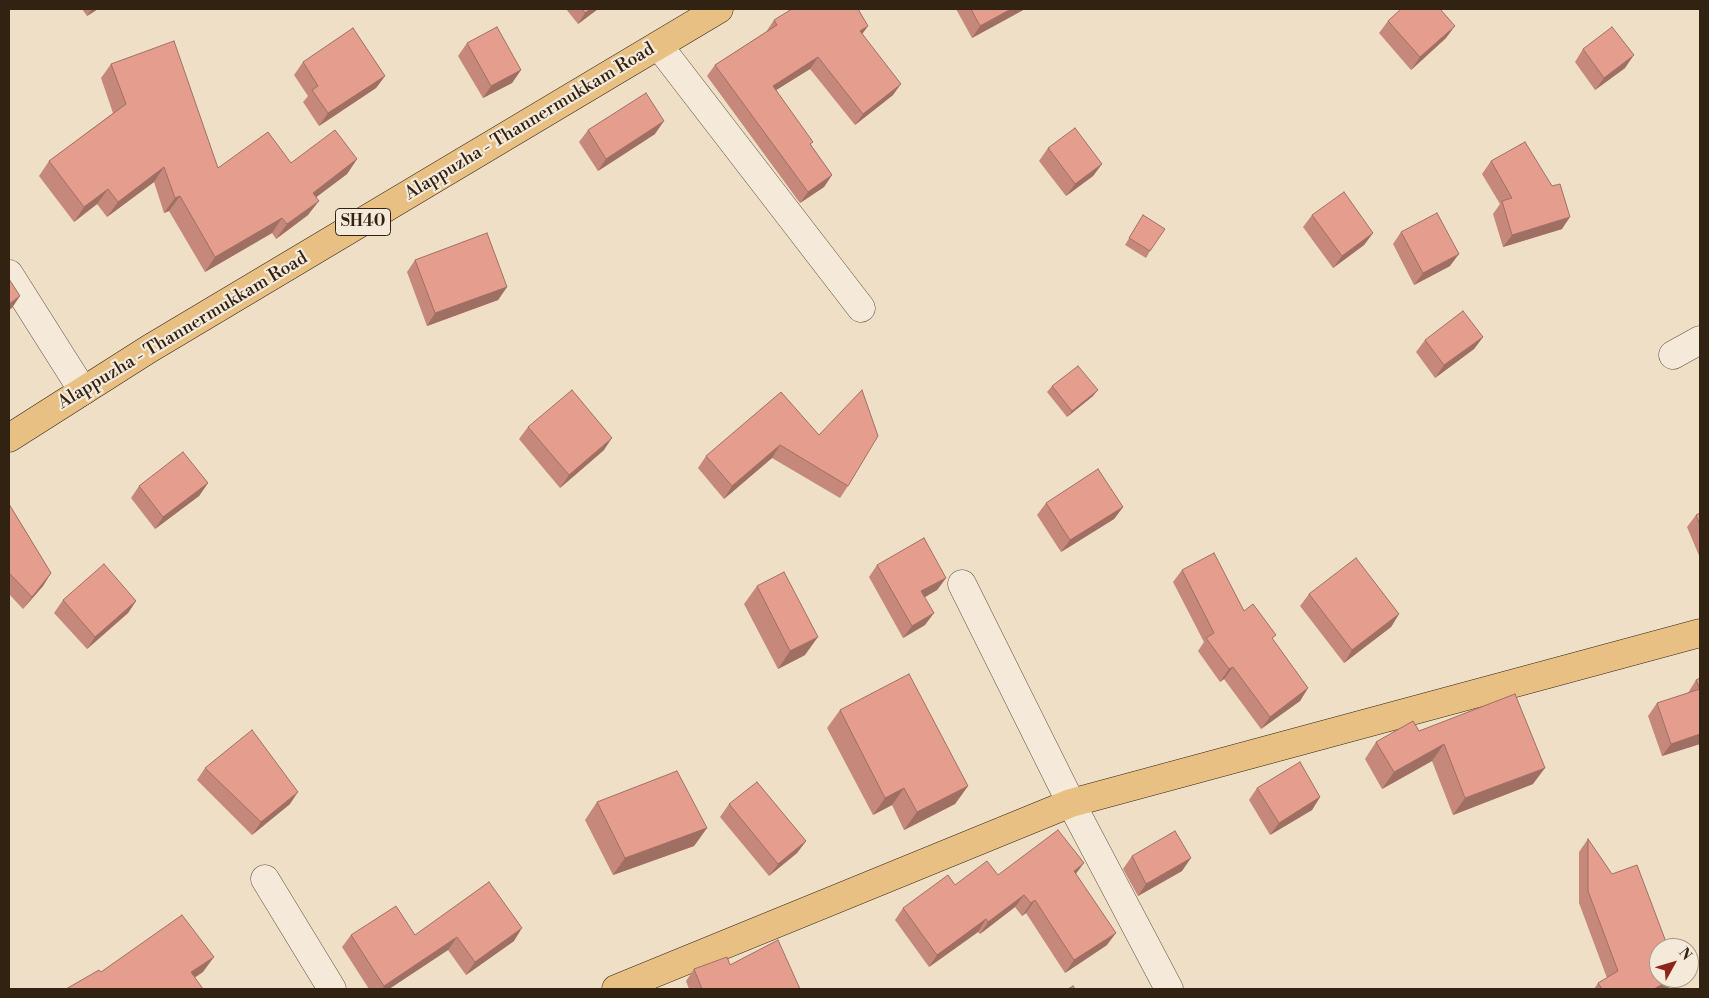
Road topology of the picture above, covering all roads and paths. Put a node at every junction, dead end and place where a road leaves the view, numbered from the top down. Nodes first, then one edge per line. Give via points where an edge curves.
1 (719, 9) edge
2 (659, 46) junction
3 (9, 274) edge
4 (861, 308) dead end
5 (1700, 340) edge
6 (1672, 355) dead end
7 (83, 391) junction
8 (9, 438) edge
9 (962, 584) dead end
10 (1700, 634) edge
11 (1071, 803) junction
12 (265, 879) dead end
13 (332, 989) edge
14 (616, 989) edge
15 (1169, 989) edge

1 - 2 main road, Alappuzha - Thannermukkam Road / SH40
2 - 4 street
2 - 7 main road, Alappuzha - Thannermukkam Road / SH40
3 - 7 street
5 - 6 street
7 - 8 main road, Alappuzha - Thannermukkam Road / SH40
9 - 11 street
10 - 11 main road
11 - 14 main road
11 - 15 street
12 - 13 street

